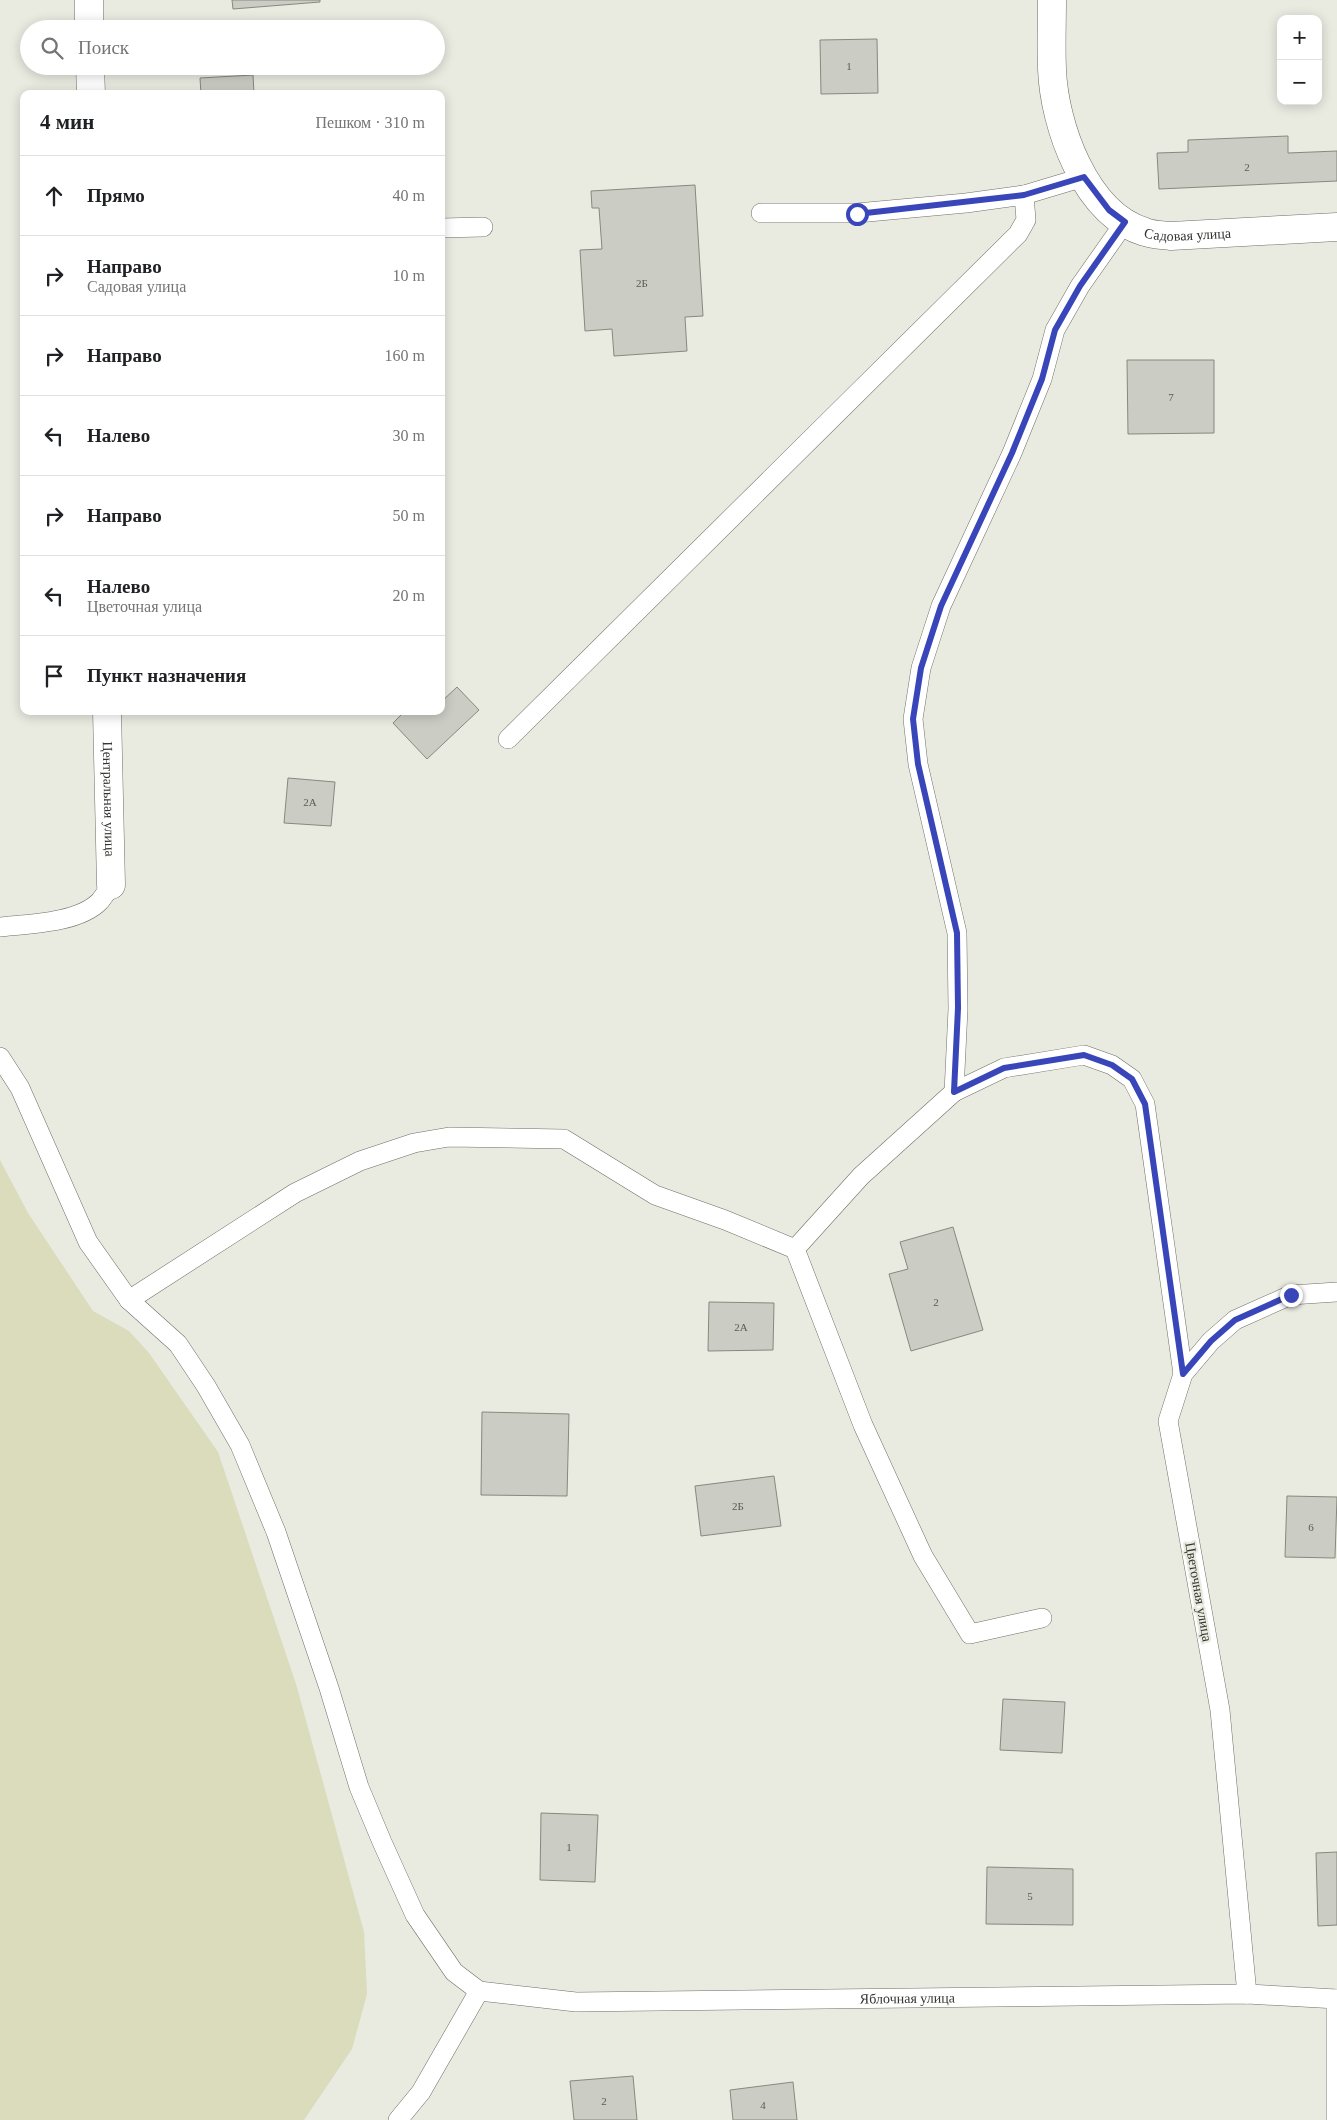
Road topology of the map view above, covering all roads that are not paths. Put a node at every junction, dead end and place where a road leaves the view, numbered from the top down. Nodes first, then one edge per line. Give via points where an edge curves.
1 (89, 0) edge
2 (1052, 0) edge
3 (90, 20) edge
4 (90, 75) edge
5 (91, 90) edge
6 (1084, 177) junction
7 (1024, 195) junction
8 (761, 213) dead end
9 (1125, 222) junction
10 (1337, 226) edge
11 (483, 227) dead end
12 (445, 228) edge
13 (107, 715) edge
14 (508, 739) dead end
15 (111, 885) joint
16 (0, 927) edge
17 (0, 1057) edge
18 (954, 1092) junction
19 (794, 1249) junction
20 (1337, 1292) edge
21 (129, 1300) junction
22 (1183, 1374) junction
23 (1042, 1618) dead end
24 (478, 1991) junction
25 (1248, 1994) junction
26 (1336, 1999) edge
27 (398, 2120) edge
28 (1336, 2120) edge

1 - 3 street
2 - 6 street, Садовая улица via 1052,70 1059,119
4 - 5 street
6 - 7 lane
6 - 9 street, Садовая улица via 1109,210
7 - 8 lane via 857,214
7 - 14 lane via 1026,220 1018,234
9 - 10 street, Садовая улица via 1144,232 1171,236
9 - 18 lane via 1080,286 1055,330 1042,379 1012,453 941,606 921,668 913,719 918,764 957,933
11 - 12 lane
13 - 15 street, Центральная улица
15 - 16 lane via 99,902 83,913 55,921
17 - 21 lane via 20,1088 88,1242
18 - 19 lane via 861,1176
18 - 22 lane via 1004,1068 1084,1055 1112,1065 1132,1079 1145,1104
19 - 21 lane via 655,1195 564,1139 449,1137 414,1143 360,1161 295,1193
19 - 23 lane via 863,1425 923,1556 970,1634
20 - 22 lane, Цветочная улица via 1291,1295 1235,1320 1211,1341
21 - 24 lane via 178,1344 240,1445 276,1532 359,1787 382,1842 419,1922 454,1972
22 - 25 lane, Цветочная улица via 1168,1421 1220,1710
24 - 25 lane, Яблочная улица via 576,2002
24 - 27 lane via 421,2092
25 - 26 lane, Яблочная улица
26 - 28 lane

